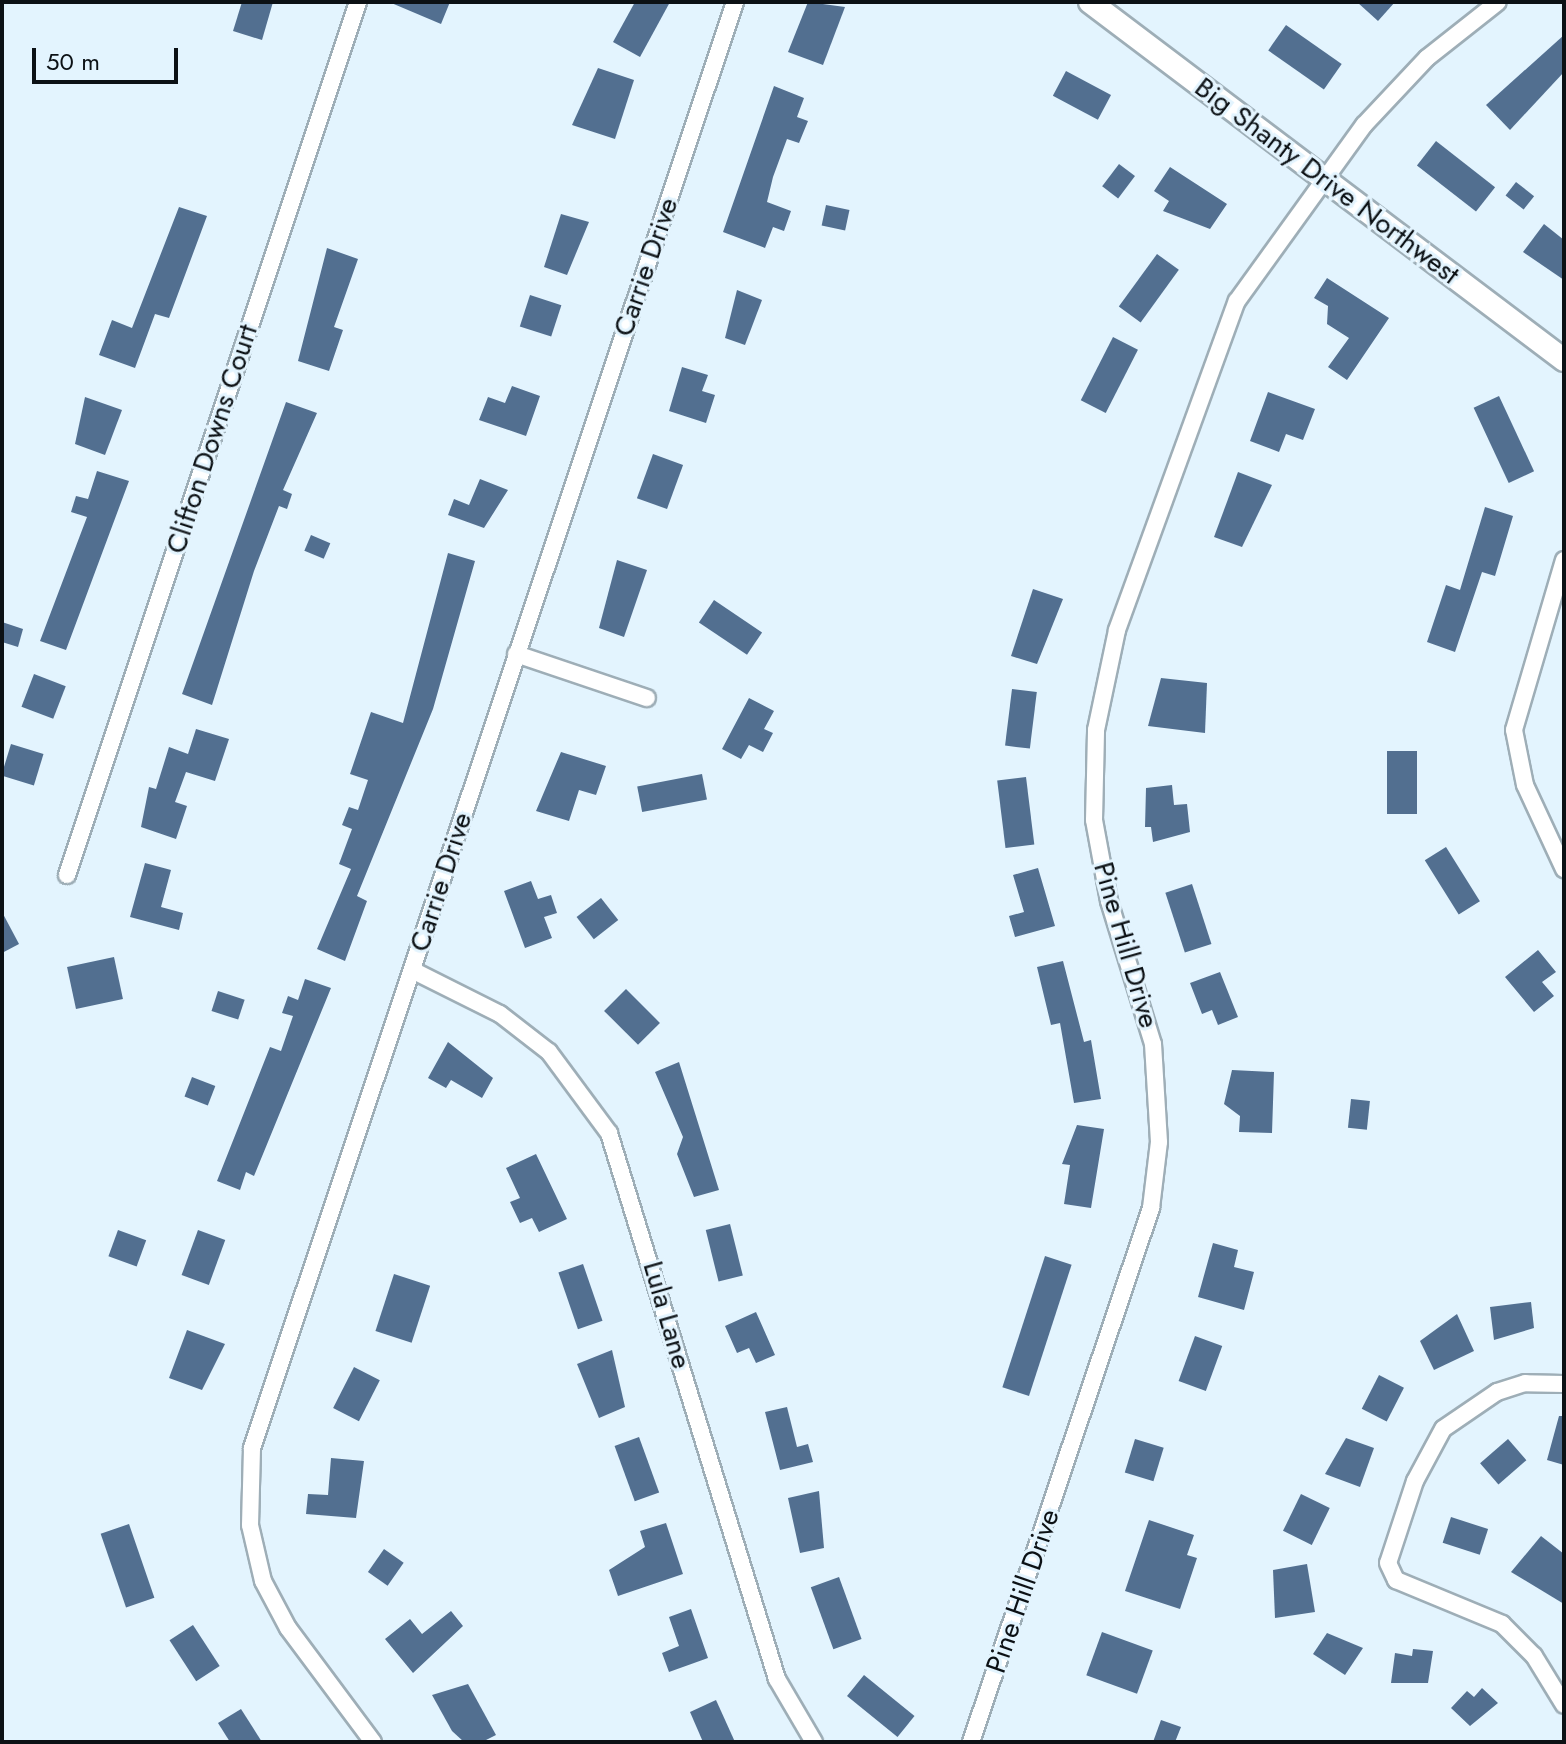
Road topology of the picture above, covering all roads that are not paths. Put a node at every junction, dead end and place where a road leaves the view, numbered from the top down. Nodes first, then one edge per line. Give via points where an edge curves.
1 (358, 2) edge
2 (735, 2) edge
3 (1090, 2) edge
4 (1498, 2) edge
5 (1323, 178) junction
6 (1564, 360) edge
7 (1564, 560) edge
8 (516, 654) junction
9 (647, 698) dead end
10 (1564, 869) edge
11 (67, 875) dead end
12 (412, 970) junction
13 (1564, 1384) edge
14 (1564, 1705) edge
15 (373, 1742) edge
16 (814, 1742) edge
17 (971, 1742) edge

1 - 11 street, Clifton Downs Court
2 - 8 street, Carrie Drive
3 - 5 street, Big Shanty Drive Northwest
4 - 5 street, Pine Hill Drive via 1400,86
5 - 6 street, Big Shanty Drive Northwest
5 - 17 street, Pine Hill Drive via 1269,250 1218,343 1105,675 1094,820 1109,901 1153,1044 1159,1142 1140,1250
7 - 10 street via 1514,730 1525,785
8 - 9 street
8 - 12 street, Carrie Drive
12 - 15 street, Carrie Drive via 262,1409 248,1492 263,1581 304,1652
12 - 16 street, Lula Lane via 500,1014 549,1052 609,1133 777,1679
13 - 14 street via 1511,1387 1453,1419 1425,1456 1388,1563 1396,1580 1502,1624 1534,1656

